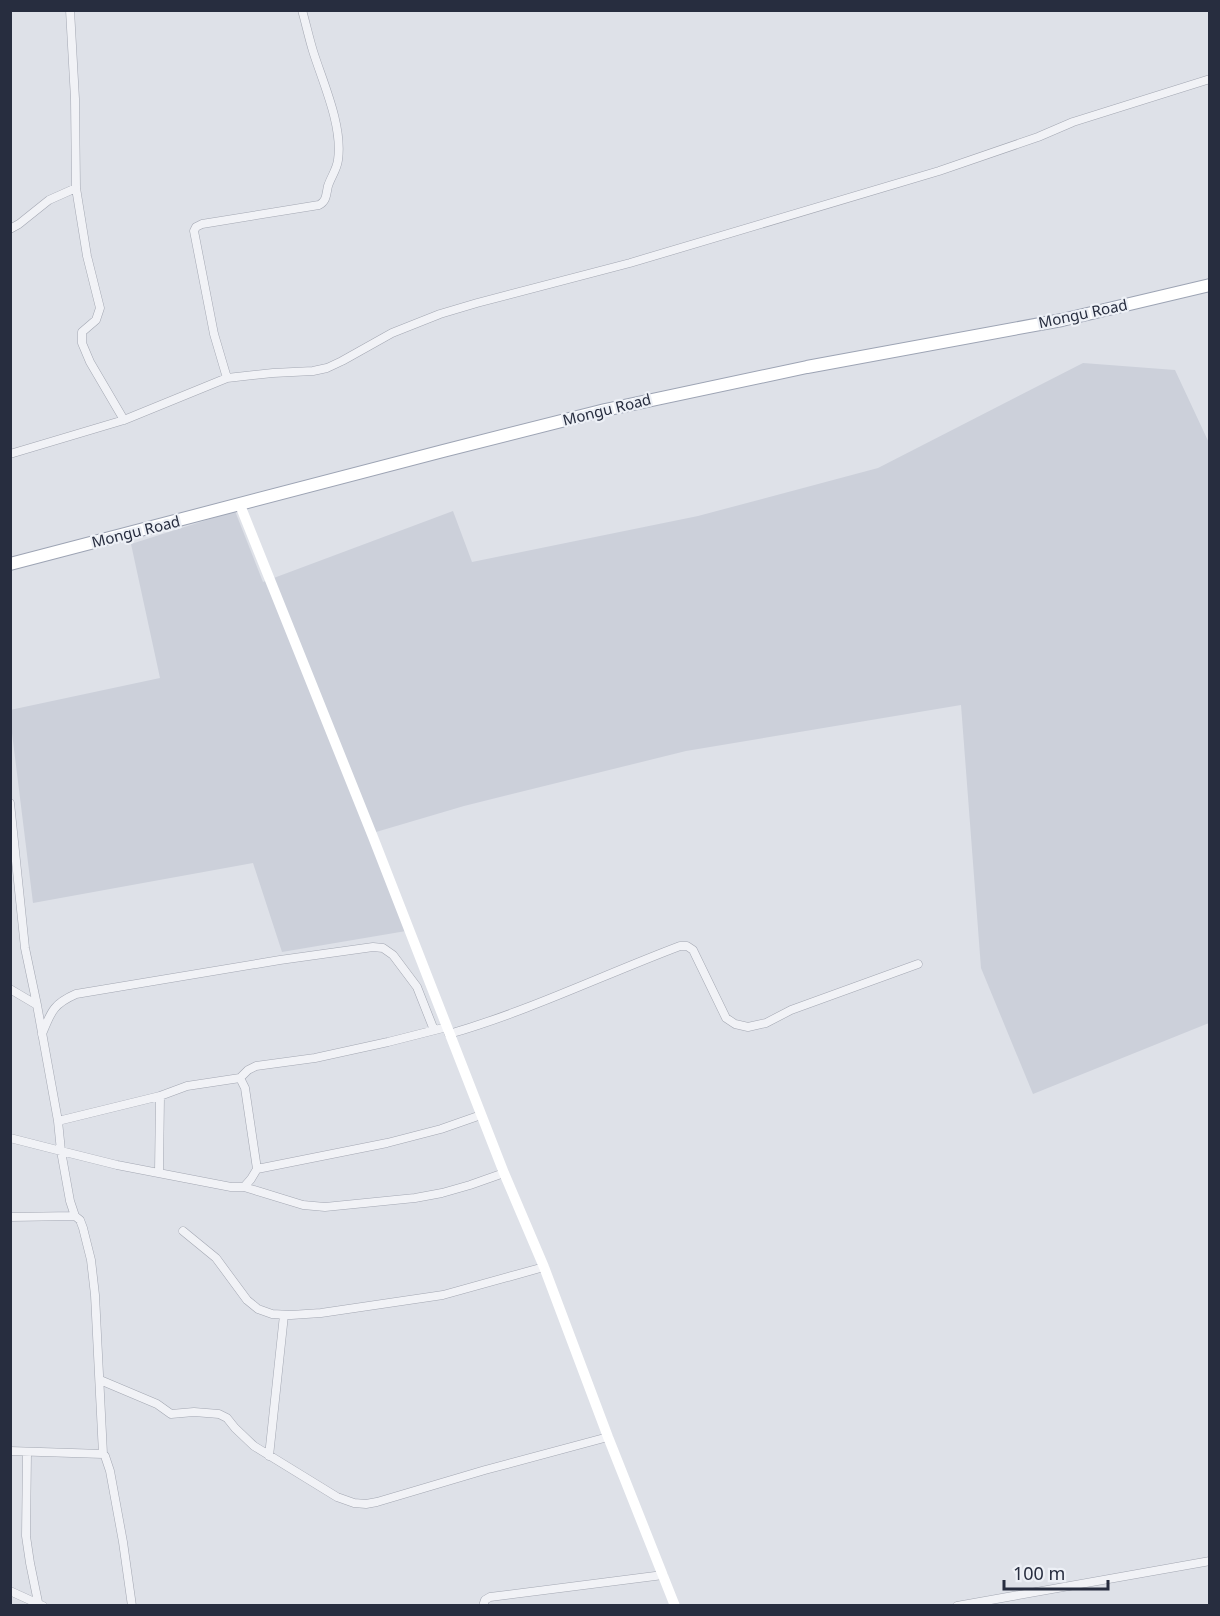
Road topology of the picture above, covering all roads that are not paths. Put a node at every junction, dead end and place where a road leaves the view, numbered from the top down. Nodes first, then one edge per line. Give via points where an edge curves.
1 (70, 10) edge
2 (302, 10) edge
3 (1209, 80) edge
4 (76, 188) junction
5 (10, 229) edge
6 (1208, 288) edge
7 (227, 378) junction
8 (124, 420) junction
9 (10, 454) edge
10 (240, 505) junction
11 (10, 564) edge
12 (10, 803) edge
13 (918, 964) dead end
14 (10, 988) edge
15 (36, 1005) junction
16 (434, 1030) junction
17 (448, 1031) junction
18 (42, 1035) junction
19 (240, 1078) junction
20 (160, 1096) junction
21 (481, 1115) junction
22 (58, 1121) junction
23 (10, 1138) edge
24 (61, 1151) junction
25 (257, 1169) junction
26 (159, 1172) junction
27 (504, 1173) junction
28 (244, 1187) junction
29 (75, 1216) junction
30 (10, 1217) edge
31 (183, 1231) dead end
32 (543, 1267) junction
33 (284, 1315) junction
34 (100, 1380) junction
35 (608, 1437) junction
36 (10, 1452) edge
37 (27, 1453) junction
38 (103, 1454) junction
39 (269, 1456) junction
40 (1209, 1561) edge
41 (663, 1575) junction
42 (10, 1591) edge
43 (41, 1604) edge
44 (132, 1605) edge
45 (483, 1605) edge
46 (675, 1605) edge
47 (957, 1605) edge

1 - 4 street
2 - 7 street via 338,136 336,169 319,206 196,227 214,334
3 - 7 street via 1073,122 939,171 630,263 440,314 392,333 327,368
4 - 5 street via 49,200
4 - 8 street via 100,308 96,320 82,332 82,344
6 - 10 main road, Mongu Road via 668,396
7 - 8 street
8 - 9 street
10 - 11 main road, Mongu Road
10 - 17 street
12 - 15 street via 25,948
13 - 17 street via 748,1027 726,1018 693,950 680,946 473,1028
14 - 15 street
15 - 18 street
16 - 17 street
16 - 18 street via 417,987 393,955 373,947 76,994 61,1001 51,1013
16 - 19 street via 315,1058 256,1066
17 - 21 street
18 - 22 street
19 - 20 street via 187,1086
19 - 25 street via 245,1088
20 - 22 street
20 - 26 street
21 - 25 street via 387,1143
21 - 27 street
22 - 24 street
23 - 24 street
24 - 26 street
24 - 29 street
25 - 28 street
26 - 28 street
27 - 28 street via 442,1193 325,1207 303,1205
27 - 32 street
29 - 30 street
29 - 34 street via 83,1228 91,1260
31 - 33 street via 216,1258 258,1309
32 - 33 street via 443,1295
32 - 35 street
33 - 39 street
34 - 38 street
34 - 39 street via 158,1404 171,1414 219,1414
35 - 39 street via 366,1504 337,1497
35 - 41 street
36 - 37 street
37 - 38 street
37 - 43 street via 26,1536
38 - 44 street via 110,1471
40 - 47 street
41 - 45 street via 490,1597
41 - 46 street
42 - 43 street

